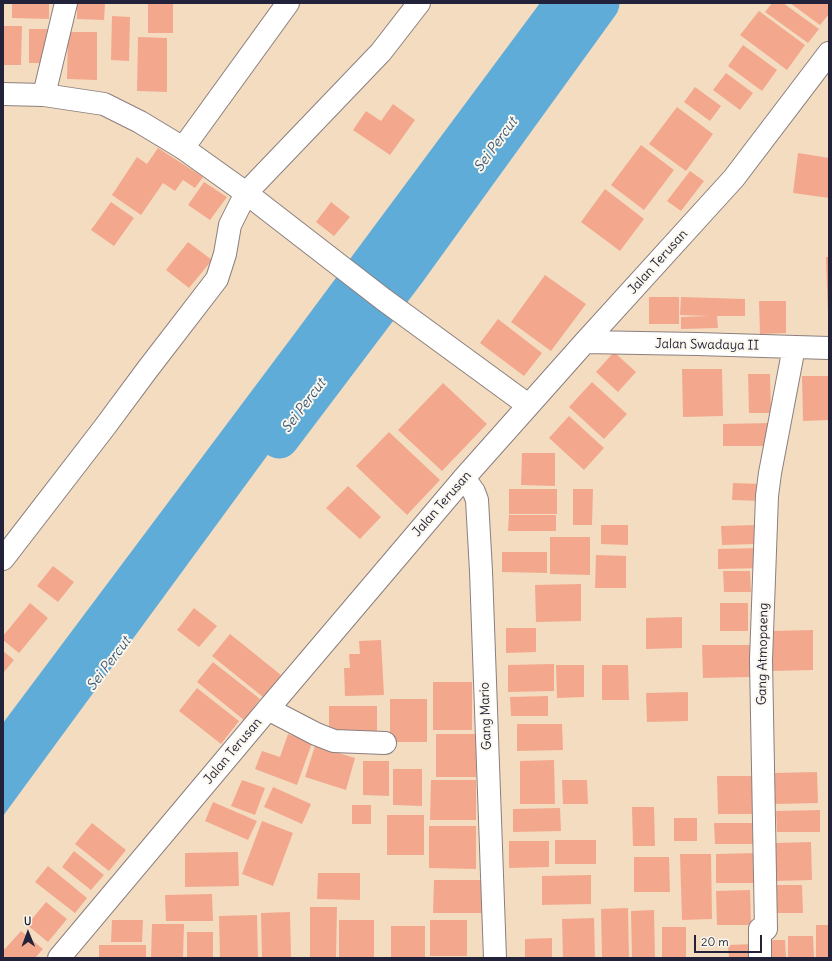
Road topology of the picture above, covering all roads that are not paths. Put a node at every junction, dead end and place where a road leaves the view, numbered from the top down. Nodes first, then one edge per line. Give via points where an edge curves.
1 (66, 3) edge
2 (288, 3) edge
3 (419, 3) edge
4 (829, 54) edge
5 (3, 94) edge
6 (44, 95) junction
7 (183, 148) junction
8 (246, 193) junction
9 (585, 342) junction
10 (794, 347) junction
11 (829, 348) edge
12 (528, 405) junction
13 (464, 478) junction
14 (3, 559) edge
15 (268, 709) junction
16 (385, 743) dead end
17 (59, 958) edge
18 (495, 958) edge
19 (760, 958) edge

1 - 6 street
2 - 7 street
3 - 8 street via 381,52
4 - 9 street, Jalan Terusan via 734,178
5 - 6 street
6 - 7 street via 104,104
7 - 8 street
8 - 12 street via 383,299
8 - 14 street via 230,225 217,279
9 - 10 street, Jalan Swadaya II
9 - 12 street, Jalan Terusan
10 - 11 street, Jalan Swadaya II
10 - 19 street, Gang Atmopaeng via 767,496 762,660 766,929 760,929
12 - 13 street, Jalan Terusan
13 - 15 street, Jalan Terusan
13 - 18 street, Gang Mario via 477,500
15 - 16 street via 334,741
15 - 17 street, Jalan Terusan

